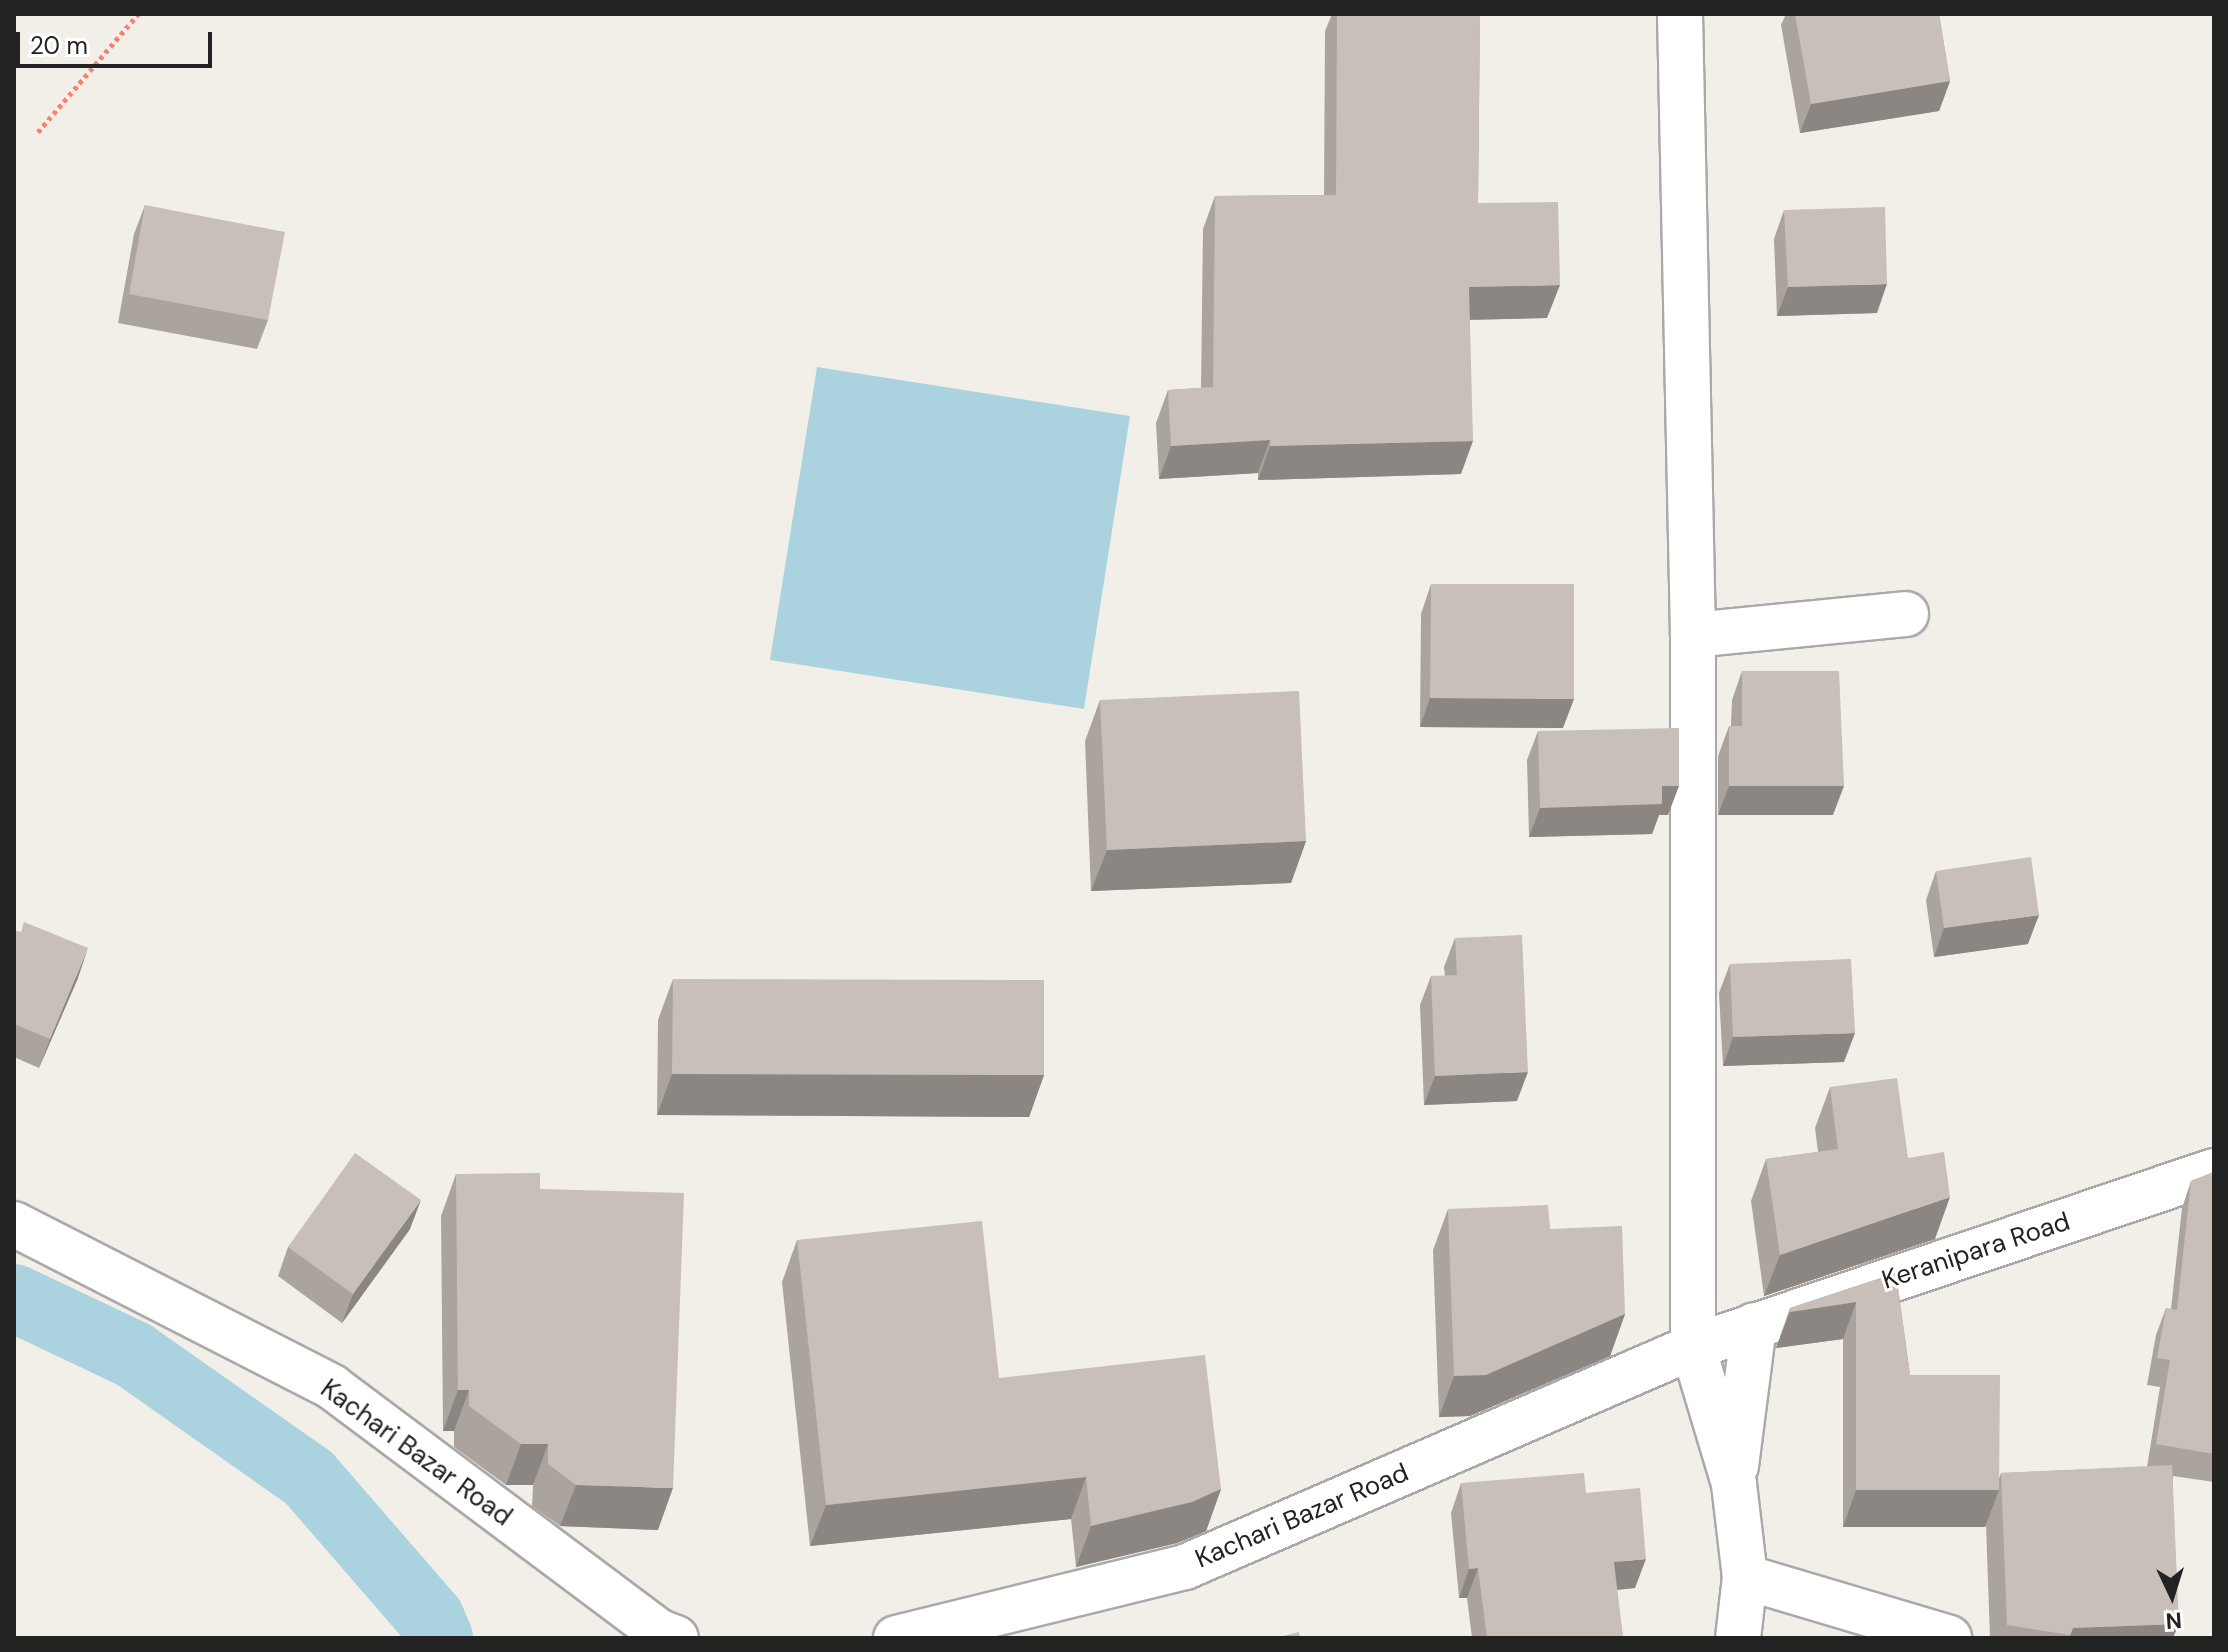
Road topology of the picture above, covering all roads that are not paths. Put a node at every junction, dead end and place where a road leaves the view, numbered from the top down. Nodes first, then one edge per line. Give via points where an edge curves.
1 (1680, 14) edge
2 (1906, 614) dead end
3 (1693, 635) junction
4 (2214, 1171) edge
5 (14, 1224) edge
6 (1754, 1325) junction
7 (1693, 1347) junction
8 (1734, 1484) junction
9 (1745, 1577) junction
10 (676, 1638) edge
11 (896, 1638) edge
12 (1738, 1638) edge
13 (1949, 1638) edge

1 - 3 street
2 - 3 street
3 - 7 street
4 - 6 street, Keranipara Road
5 - 10 street, Kachari Bazar Road via 332,1387 660,1632
6 - 7 street, Keranipara Road
6 - 8 street
7 - 8 street
7 - 11 street, Kachari Bazar Road via 1185,1567
8 - 9 street
9 - 12 street
9 - 13 street

